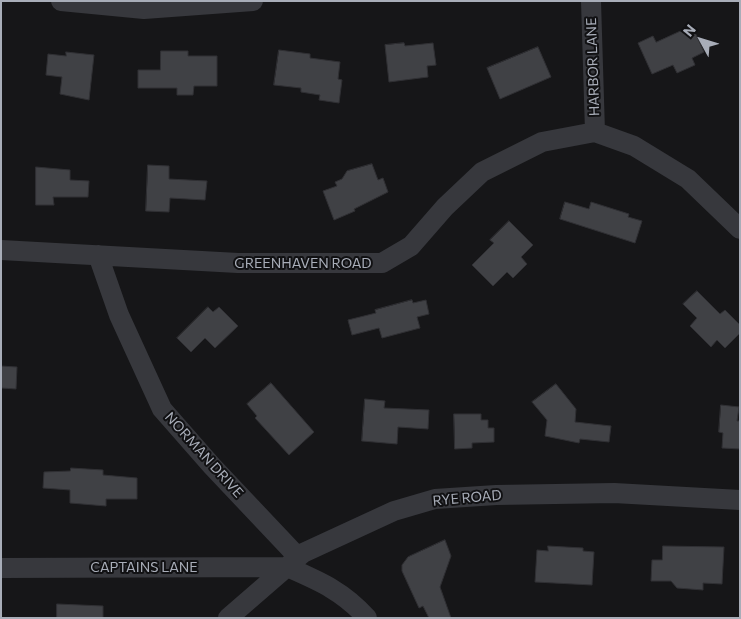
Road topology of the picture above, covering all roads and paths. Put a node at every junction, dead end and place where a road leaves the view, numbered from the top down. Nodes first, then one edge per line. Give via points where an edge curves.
1 (61, 1) edge
2 (253, 1) edge
3 (591, 1) edge
4 (596, 132) junction
5 (740, 229) edge
6 (1, 250) edge
7 (98, 256) junction
8 (740, 500) edge
9 (292, 562) junction
10 (1, 568) edge
11 (228, 618) edge
12 (367, 618) edge

1 - 2 street via 144,9
3 - 4 street, HARBOR LANE
4 - 5 street via 634,146 688,179
4 - 7 street, GREENHAVEN ROAD via 542,142 482,172 411,246 382,263 238,263
6 - 7 street, GREENHAVEN ROAD
7 - 9 street, NORMAN DRIVE via 119,315 162,409
8 - 9 street, RYE ROAD via 614,493 434,499 394,511
9 - 10 street, CAPTAINS LANE
9 - 11 street, RYE ROAD
9 - 12 street, NORMAN DRIVE via 350,600

